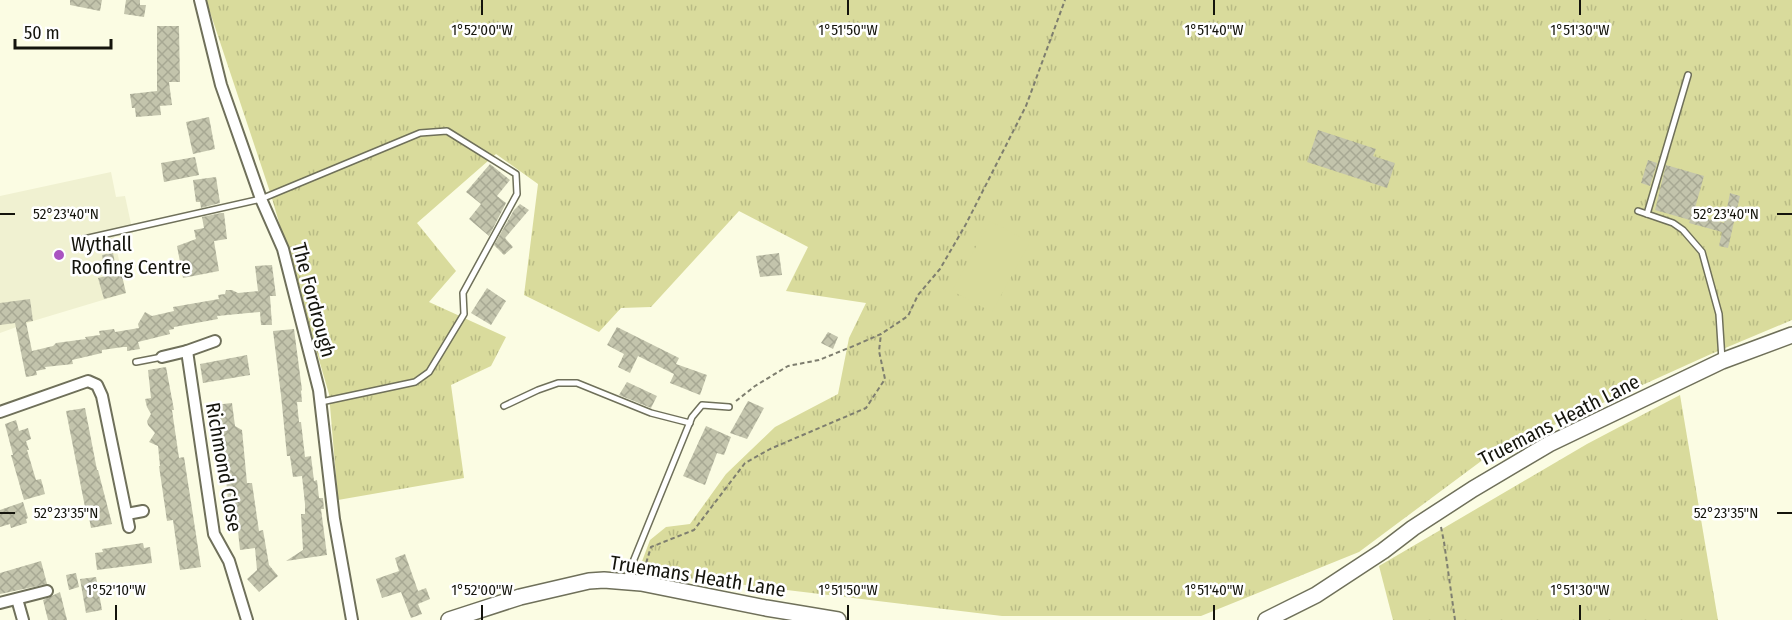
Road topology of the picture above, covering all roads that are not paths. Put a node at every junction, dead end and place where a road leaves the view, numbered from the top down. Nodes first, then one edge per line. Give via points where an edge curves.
1 (200, 0) edge
2 (1688, 75) dead end
3 (261, 199) junction
4 (1638, 211) dead end
5 (1647, 214) junction
6 (84, 239) dead end
7 (1792, 335) edge
8 (215, 341) dead end
9 (187, 351) junction
10 (162, 357) joint
11 (1722, 361) junction
12 (136, 362) dead end
13 (321, 402) junction
14 (504, 406) dead end
15 (729, 406) road end
16 (0, 412) edge
17 (690, 423) junction
18 (143, 511) dead end
19 (127, 514) junction
20 (129, 527) dead end
21 (625, 581) junction
22 (46, 591) dead end
23 (17, 599) junction
24 (0, 603) edge
25 (23, 620) edge
26 (247, 620) edge
27 (352, 620) edge
28 (449, 620) edge
29 (838, 620) edge
30 (1266, 620) edge

1 - 3 street, The Fordrough via 221,85
2 - 5 lane
3 - 6 lane
3 - 13 street, The Fordrough via 283,249
3 - 13 lane via 420,133 447,131 516,174 517,194 463,293 464,314 429,372 415,382
4 - 5 lane
5 - 11 lane via 1673,223 1702,252 1719,314
7 - 11 street, Truemans Heath Lane
8 - 9 street
9 - 10 street
9 - 26 street, Richmond Close via 214,534 229,561
10 - 12 lane
11 - 30 street, Truemans Heath Lane via 1499,472 1316,595
13 - 27 street, The Fordrough via 334,519
14 - 17 lane via 558,383 578,384 651,413
15 - 17 lane via 702,405
16 - 19 street via 88,381 97,385
17 - 21 lane
18 - 19 street
19 - 20 street
21 - 28 street, Truemans Heath Lane via 589,581 520,597
21 - 29 street, Truemans Heath Lane
22 - 23 street
23 - 24 street
23 - 25 street

